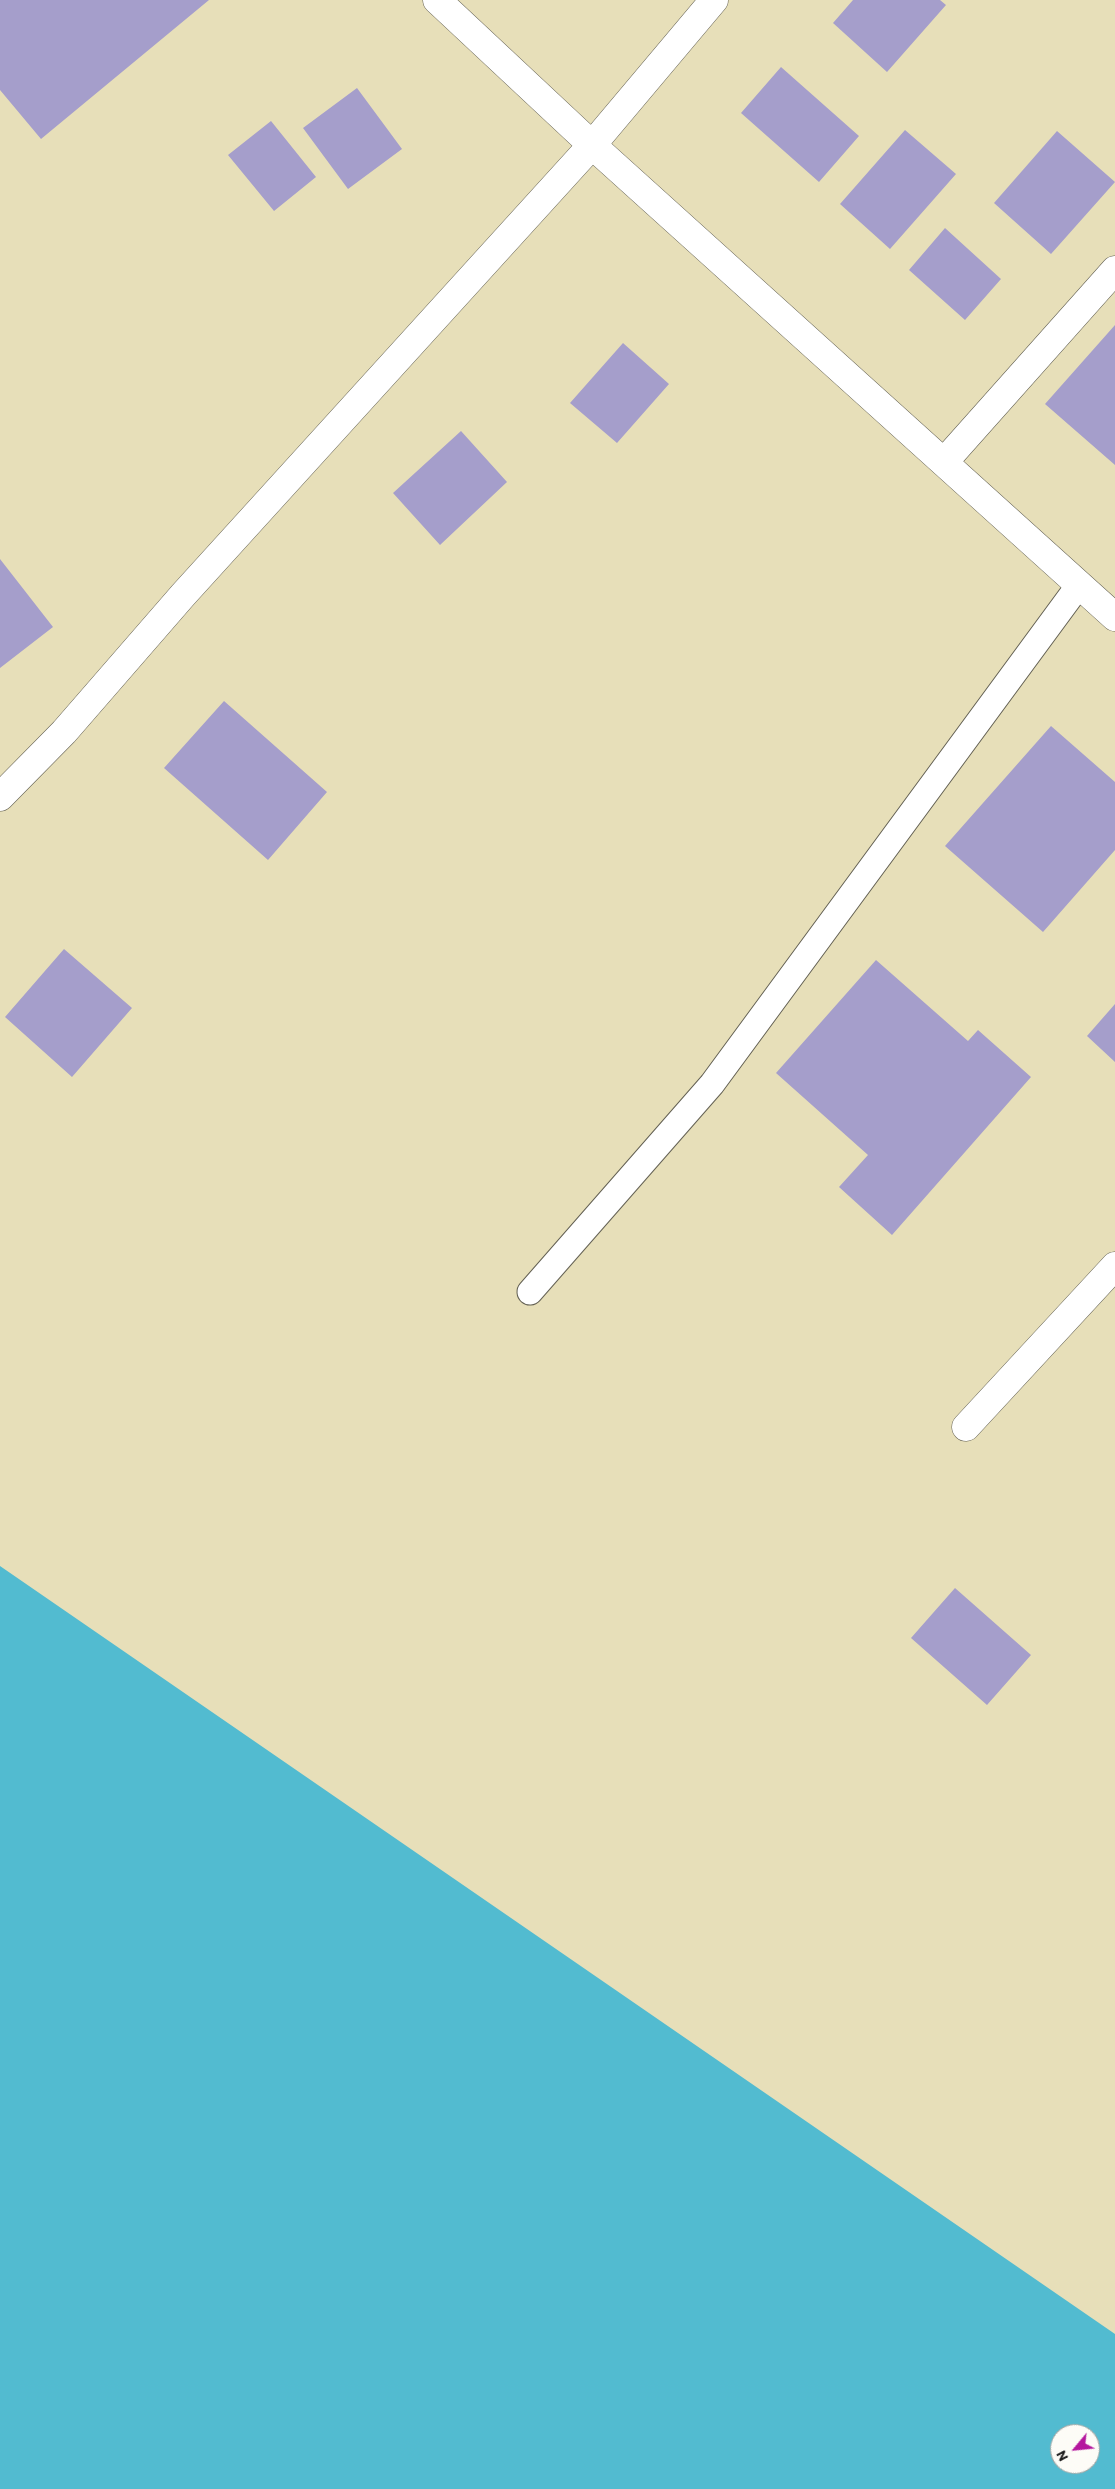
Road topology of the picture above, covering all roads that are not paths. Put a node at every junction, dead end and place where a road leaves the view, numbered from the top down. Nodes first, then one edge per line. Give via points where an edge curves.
1 (437, 0) edge
2 (714, 0) edge
3 (592, 145) junction
4 (1115, 270) edge
5 (944, 462) junction
6 (1079, 585) junction
7 (1115, 617) edge
8 (0, 797) edge
9 (1115, 1266) edge
10 (530, 1292) dead end
11 (966, 1427) dead end

1 - 3 street
2 - 3 street
3 - 5 street
3 - 8 street via 183,595 64,732
4 - 5 street
5 - 6 street
6 - 7 street
6 - 10 lane via 712,1084
9 - 11 street

